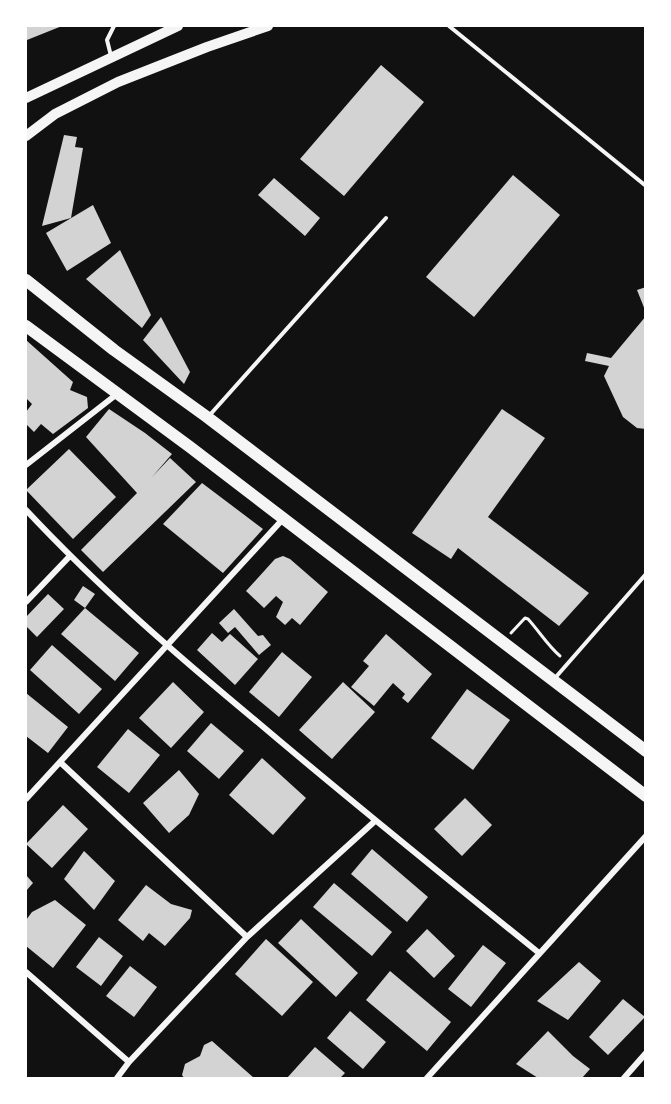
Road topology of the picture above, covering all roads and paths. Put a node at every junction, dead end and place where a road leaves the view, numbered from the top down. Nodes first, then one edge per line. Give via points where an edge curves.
1 (114, 26) edge
2 (176, 26) edge
3 (268, 26) edge
4 (449, 26) edge
5 (111, 56) junction
6 (26, 98) edge
7 (26, 136) edge
8 (645, 186) edge
9 (386, 218) dead end
10 (26, 280) edge
11 (26, 326) edge
12 (117, 393) junction
13 (207, 417) junction
14 (26, 465) edge
15 (26, 510) edge
16 (283, 519) junction
17 (69, 557) junction
18 (645, 574) edge
19 (26, 602) edge
20 (522, 619) dead end
21 (167, 646) junction
22 (569, 663) junction
23 (553, 681) junction
24 (645, 752) edge
25 (60, 762) junction
26 (645, 796) edge
27 (26, 799) edge
28 (375, 821) junction
29 (645, 836) edge
30 (247, 937) junction
31 (540, 953) junction
32 (26, 972) edge
33 (645, 1053) edge
34 (129, 1062) junction
35 (117, 1078) edge
36 (427, 1078) edge
37 (624, 1078) edge

1 - 5 lane via 107,40
2 - 5 main road
3 - 7 main road via 118,82 55,114
4 - 8 lane
5 - 6 main road
9 - 13 lane
10 - 13 main road
11 - 12 main road
12 - 14 street
12 - 16 main road
13 - 23 main road
15 - 17 street
16 - 21 street
16 - 26 main road
17 - 19 street
17 - 21 street
18 - 22 lane
20 - 22 path via 528,619
21 - 25 street
21 - 28 street
22 - 23 lane
23 - 24 main road
25 - 27 street
25 - 30 street
28 - 30 street
28 - 31 street
29 - 31 street
30 - 34 street
31 - 36 street
32 - 34 street
33 - 37 street
34 - 35 street

